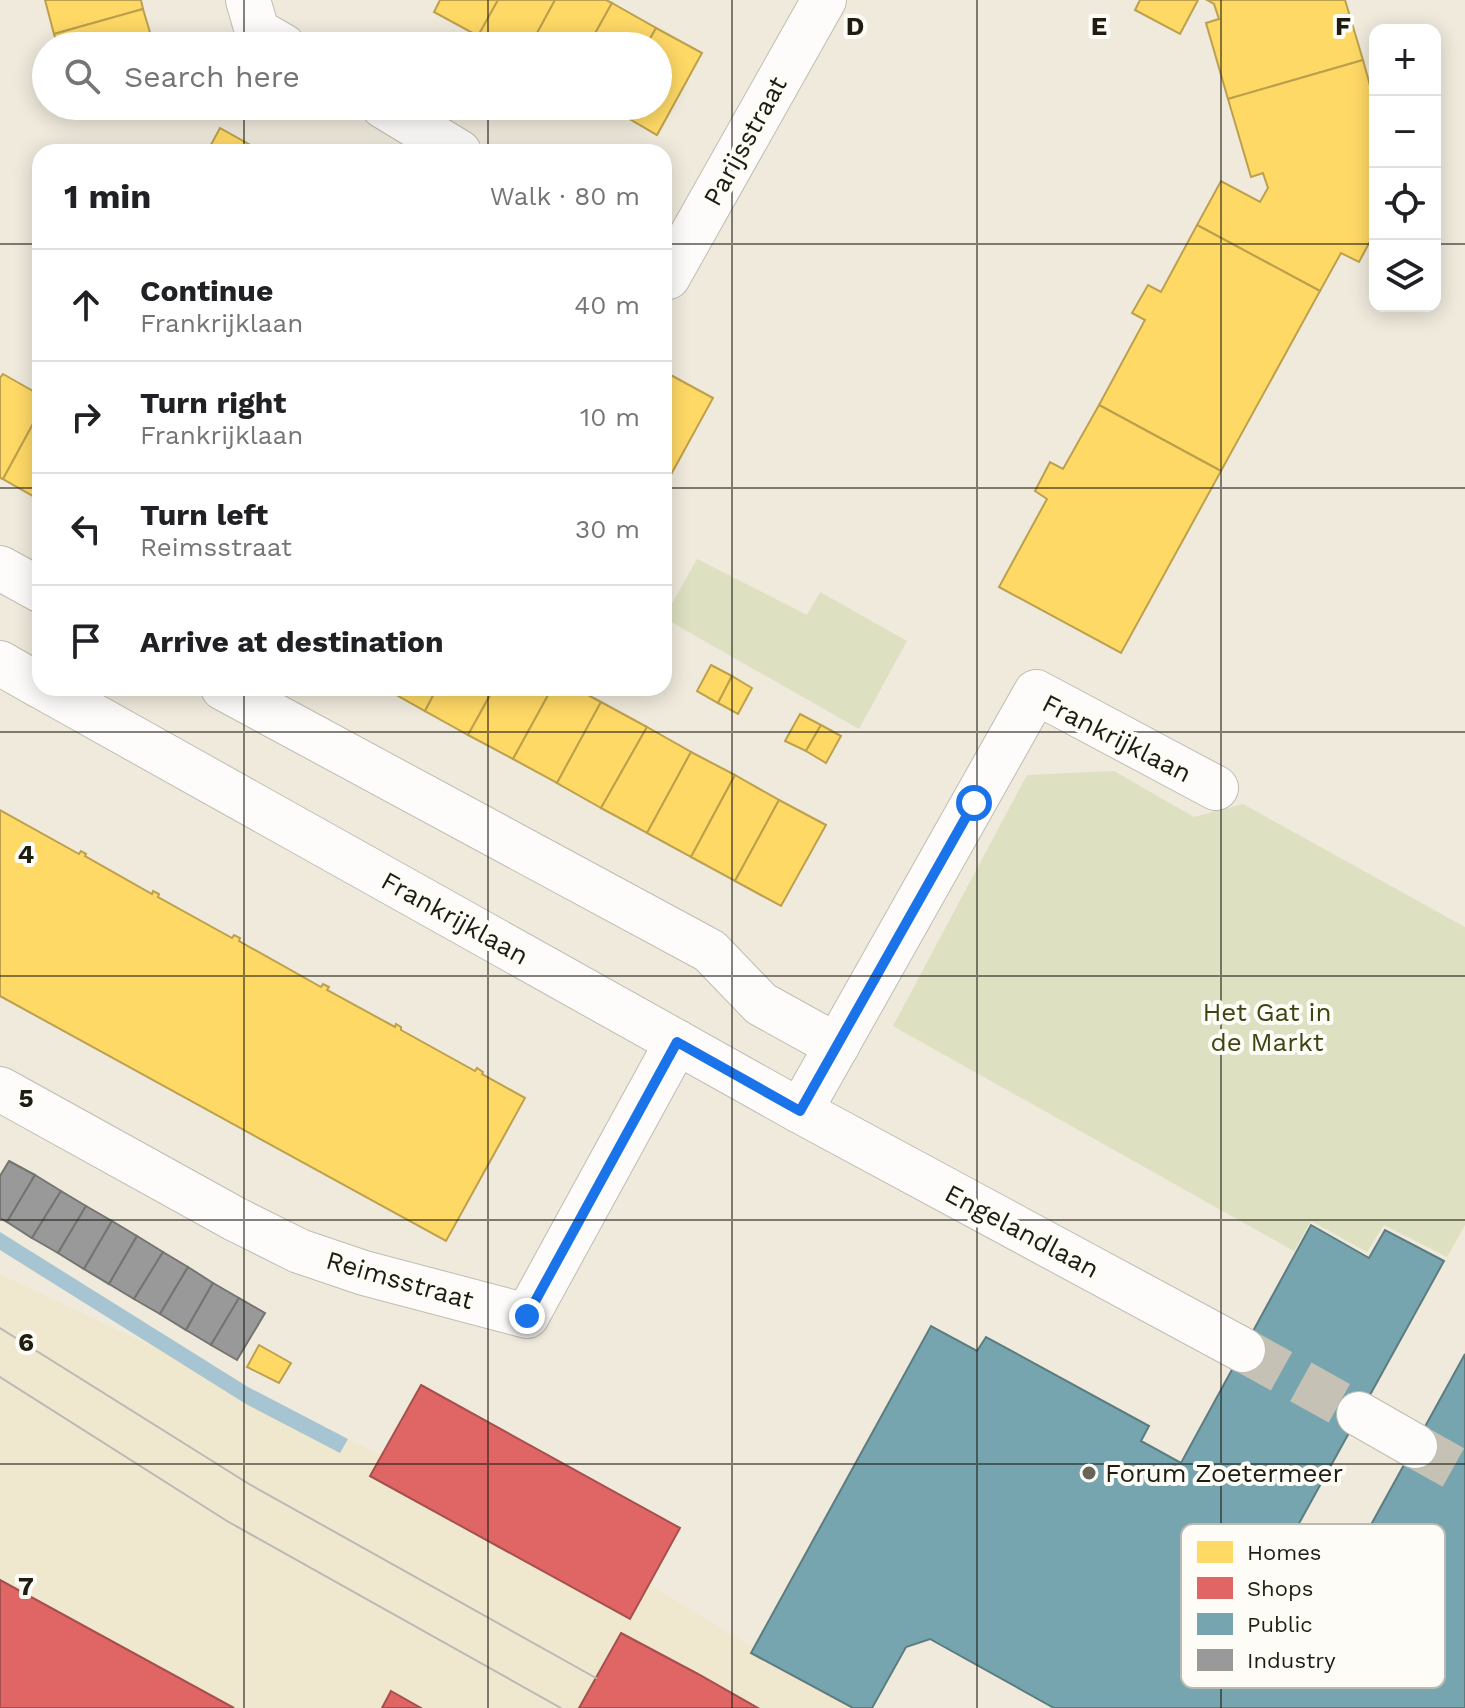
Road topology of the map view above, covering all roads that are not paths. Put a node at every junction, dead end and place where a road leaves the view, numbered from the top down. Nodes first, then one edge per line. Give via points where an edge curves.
1 (248, 0) edge
2 (824, 0) edge
3 (259, 32) edge
4 (406, 120) edge
5 (446, 144) edge
6 (672, 270) edge
7 (0, 568) edge
8 (32, 586) edge
9 (0, 663) edge
10 (32, 681) edge
11 (58, 696) edge
12 (238, 696) edge
13 (1216, 788) dead end
14 (677, 1042) junction
15 (837, 1046) junction
16 (0, 1089) edge
17 (800, 1111) junction
18 (1243, 1350) tunnel mouth
19 (1359, 1414) tunnel mouth
20 (1415, 1446) tunnel mouth

1 - 3 street
2 - 6 street, Parijsstraat
4 - 5 street
7 - 8 street
9 - 10 street, Frankrijklaan
11 - 14 street, Frankrijklaan
12 - 15 street via 710,951 761,1004
13 - 15 street, Frankrijklaan via 1036,692
14 - 16 street, Reimsstraat via 527,1316 299,1251
14 - 17 street, Frankrijklaan
15 - 17 street, Frankrijklaan
17 - 18 street, Engelandlaan
19 - 20 street

